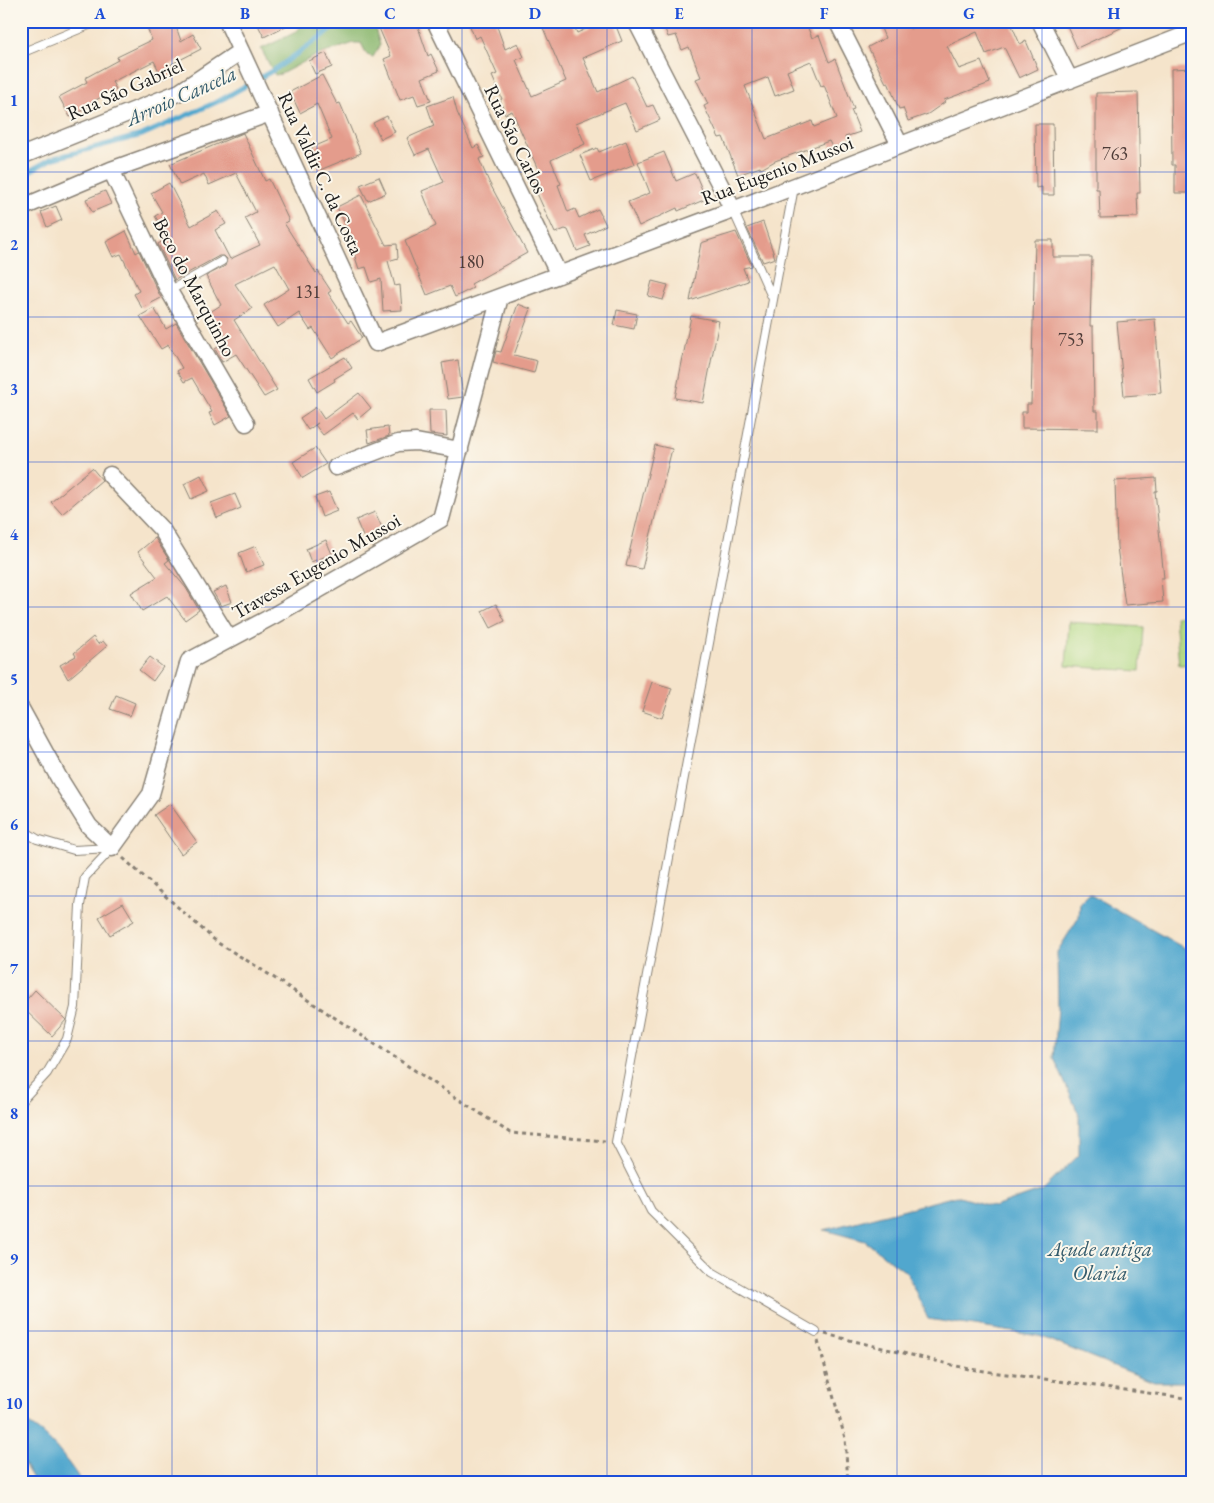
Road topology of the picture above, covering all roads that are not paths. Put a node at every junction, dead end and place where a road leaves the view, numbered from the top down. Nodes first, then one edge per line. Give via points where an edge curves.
1 (228, 21) edge
2 (435, 21) edge
3 (636, 21) edge
4 (837, 21) edge
5 (1040, 21) edge
6 (94, 23) dead end
7 (1193, 32) edge
8 (21, 53) edge
9 (244, 58) junction
10 (1070, 80) junction
11 (270, 113) junction
12 (900, 146) junction
13 (21, 156) edge
14 (111, 170) junction
15 (794, 187) junction
16 (21, 208) edge
17 (733, 210) junction
18 (222, 261) dead end
19 (559, 275) junction
20 (169, 291) junction
21 (500, 297) junction
22 (773, 299) junction
23 (376, 343) joint
24 (246, 423) dead end
25 (460, 450) junction
26 (336, 467) dead end
27 (110, 475) dead end
28 (229, 639) junction
29 (21, 708) edge
30 (21, 829) edge
31 (112, 848) junction
32 (21, 1101) edge
33 (816, 1332) road end

1 - 9 street, Rua Valdir C. da Costa
2 - 19 street, Rua São Carlos
3 - 17 street
4 - 12 street
5 - 10 street
6 - 8 lane
7 - 10 street, Rua Eugenio Mussoi
9 - 11 street, Rua Valdir C. da Costa
9 - 13 street, Rua São Gabriel via 180,92
10 - 12 street, Rua Eugenio Mussoi
11 - 14 street
11 - 23 street, Rua Valdir C. da Costa
12 - 15 street, Rua Eugenio Mussoi
14 - 16 street
14 - 20 street, Beco do Marquinho
15 - 17 street, Rua Eugenio Mussoi
15 - 22 lane
17 - 19 street, Rua Eugenio Mussoi
17 - 22 lane
18 - 20 lane
19 - 21 street, Rua Eugenio Mussoi
20 - 24 street, Beco do Marquinho
21 - 23 street, Rua Eugenio Mussoi
21 - 25 street, Travessa Eugenio Mussoi
22 - 33 lane via 616,1142 651,1211 712,1272
25 - 26 street via 416,442 398,443
25 - 28 street, Travessa Eugenio Mussoi via 441,519
27 - 28 street via 162,530
28 - 31 street, Travessa Eugenio Mussoi via 189,661 152,794
29 - 31 street via 89,826
30 - 31 lane via 37,839 74,850
31 - 32 lane via 85,877 80,905 75,1007 67,1039 47,1073

